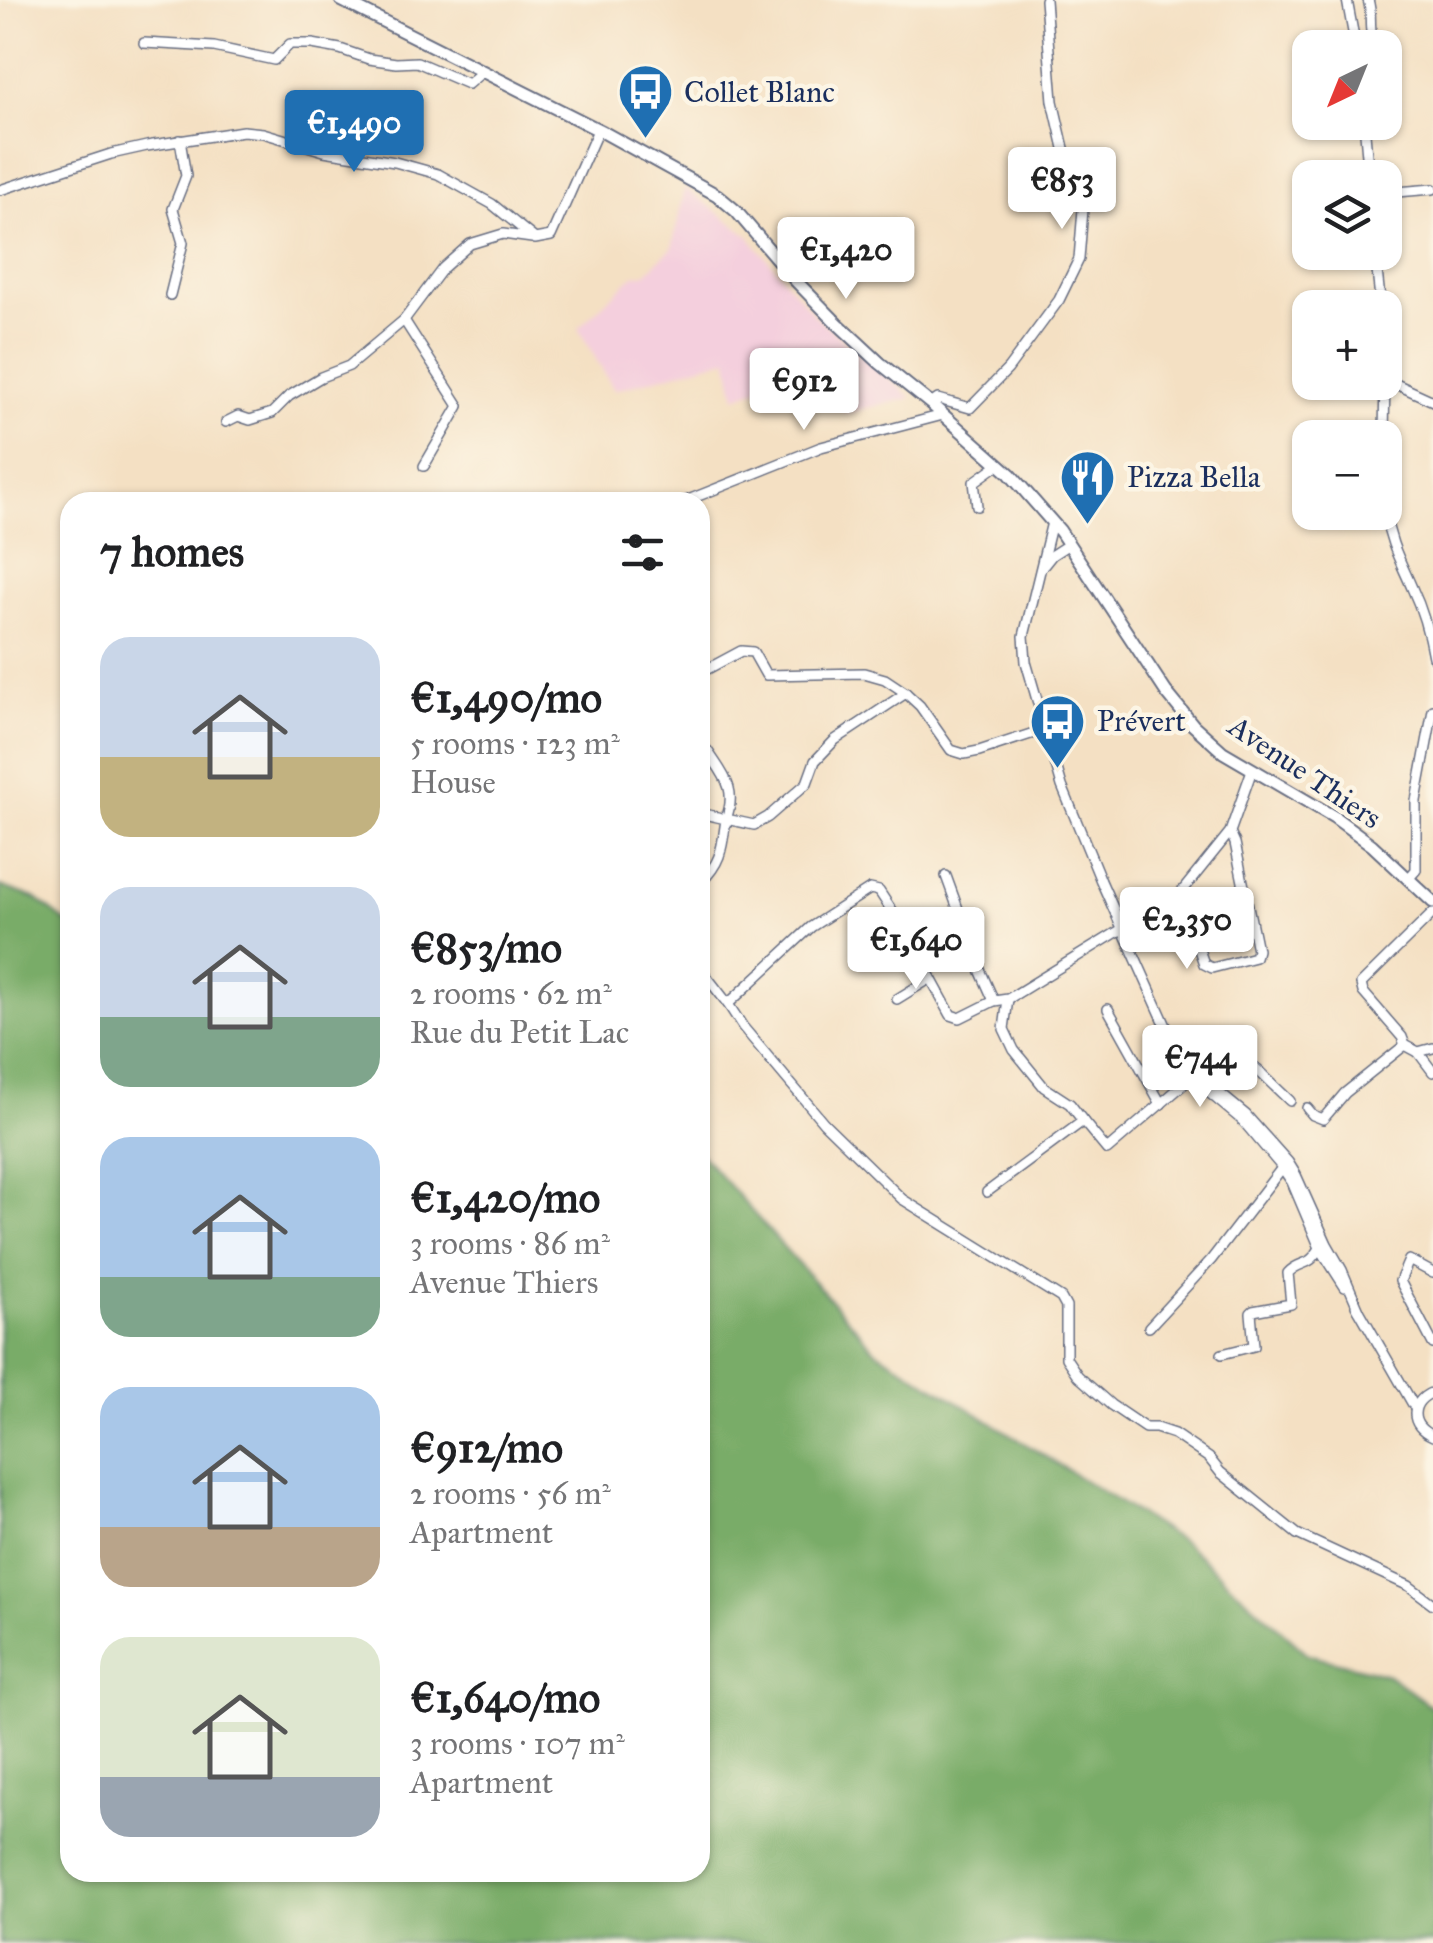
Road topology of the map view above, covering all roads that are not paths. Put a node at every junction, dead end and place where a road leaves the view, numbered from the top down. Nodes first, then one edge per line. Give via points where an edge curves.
1 (341, 0) edge
2 (1045, 0) edge
3 (1348, 0) edge
4 (1368, 0) edge
5 (1353, 30) edge
6 (1371, 30) edge
7 (144, 43) dead end
8 (482, 72) junction
9 (598, 130) junction
10 (180, 140) junction
11 (0, 190) edge
12 (1433, 190) edge
13 (1402, 192) edge
14 (535, 239) junction
15 (170, 295) dead end
16 (404, 320) junction
17 (1402, 387) edge
18 (1433, 401) edge
19 (931, 404) junction
20 (942, 414) junction
21 (226, 422) dead end
22 (998, 464) junction
23 (424, 466) dead end
24 (709, 492) edge
25 (977, 506) dead end
26 (1052, 522) junction
27 (1388, 530) edge
28 (1069, 544) junction
29 (1042, 567) junction
30 (1433, 657) edge
31 (710, 668) edge
32 (906, 692) junction
33 (1433, 710) edge
34 (1048, 731) junction
35 (710, 755) edge
36 (1252, 770) junction
37 (710, 815) edge
38 (726, 819) junction
39 (1230, 832) junction
40 (710, 874) edge
41 (946, 876) dead end
42 (1409, 878) junction
43 (1433, 902) edge
44 (1433, 913) edge
45 (1120, 930) junction
46 (931, 978) junction
47 (710, 981) edge
48 (898, 998) dead end
49 (1008, 999) junction
50 (994, 1001) junction
51 (728, 1004) junction
52 (1108, 1009) dead end
53 (1405, 1044) junction
54 (1433, 1048) edge
55 (1418, 1052) junction
56 (1433, 1072) edge
57 (1193, 1075) junction
58 (1290, 1102) dead end
59 (1161, 1104) junction
60 (1307, 1108) dead end
61 (1083, 1120) junction
62 (1284, 1164) junction
63 (987, 1192) dead end
64 (1324, 1246) junction
65 (1433, 1273) edge
66 (1148, 1327) dead end
67 (1433, 1344) edge
68 (1222, 1354) dead end
69 (1402, 1385) junction
70 (1428, 1394) edge
71 (1416, 1408) junction
72 (1433, 1437) edge
73 (1433, 1604) edge

1 - 8 main road, Avenue Thiers
2 - 19 street via 1052,101 1083,209 1079,260 1059,300 970,408 946,399
3 - 5 street
4 - 6 street
7 - 8 street via 214,47 274,60 290,44 312,44 369,59 417,62 468,84
8 - 9 main road, Avenue Thiers
9 - 14 street via 551,236
9 - 19 main road, Avenue Thiers via 736,210 836,322
10 - 11 street
10 - 14 street via 263,133 395,162 438,174 492,204
10 - 15 street via 186,176 173,210 184,243
12 - 13 street
14 - 16 street via 503,234 470,244
16 - 21 street via 350,366 289,396 272,413
16 - 23 street via 459,406
17 - 18 street
19 - 20 main road, Avenue Thiers
20 - 22 main road, Avenue Thiers
20 - 24 street via 820,448
22 - 25 street via 974,482
22 - 26 main road, Avenue Thiers
26 - 28 main road, Avenue Thiers
26 - 29 street
27 - 30 street
28 - 29 street
28 - 36 main road, Avenue Thiers via 1166,692 1193,725
29 - 34 street via 1024,636
31 - 32 street via 741,651 753,652 766,675 864,673
32 - 34 street via 950,750 964,754
32 - 38 street via 835,740 806,784 768,817 754,825
33 - 42 street via 1416,801 1416,870
34 - 45 street via 1062,786
35 - 38 street via 731,788
36 - 39 street
36 - 42 main road, Avenue Thiers via 1334,817
37 - 38 street
38 - 40 street
39 - 39 street via 1180,894 1204,964 1212,968 1255,957 1257,950
41 - 50 street
42 - 43 main road, Avenue Thiers
44 - 53 street via 1361,984
45 - 49 street
45 - 57 street
46 - 48 street
46 - 50 street via 960,1018
46 - 51 street via 879,891 870,889 811,926
47 - 51 street
49 - 50 street
49 - 61 street via 1004,1029 1014,1050 1044,1088
51 - 73 street via 824,1123 902,1199 1061,1298 1066,1358 1100,1395 1146,1428 1174,1434 1209,1458 1297,1534 1409,1586
52 - 59 street
53 - 55 street
53 - 60 street via 1323,1119
54 - 55 street
55 - 56 street
57 - 58 street via 1200,1064 1246,1058
57 - 59 street
57 - 62 street via 1246,1115
59 - 61 street via 1107,1150
61 - 63 street
62 - 64 street via 1296,1175
62 - 66 street via 1211,1260
64 - 68 street via 1288,1273 1290,1304 1251,1313 1254,1346
64 - 69 street
65 - 67 street via 1410,1260 1400,1280
69 - 70 street
69 - 71 street
70 - 71 street
71 - 72 street via 1420,1428

